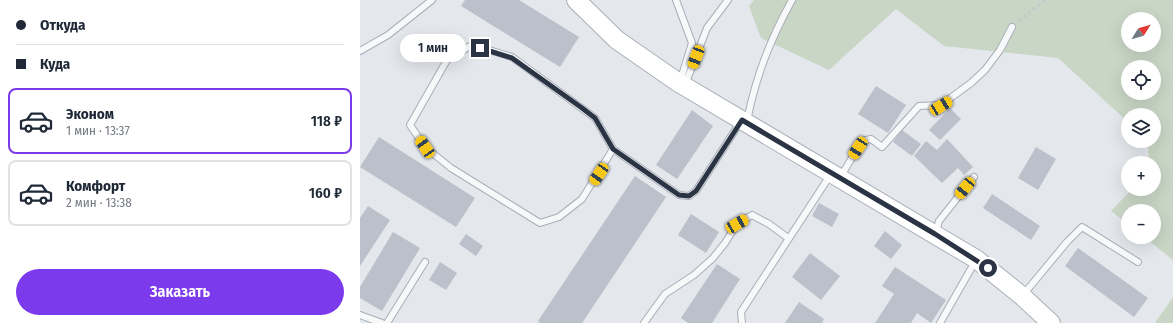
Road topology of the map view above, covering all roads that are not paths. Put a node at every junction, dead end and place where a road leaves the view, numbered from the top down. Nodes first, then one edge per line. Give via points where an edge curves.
1 (432, 0) edge
2 (576, 0) edge
3 (676, 0) edge
4 (728, 0) edge
5 (792, 0) edge
6 (1012, 27) road end
7 (360, 51) edge
8 (682, 84) junction
9 (744, 121) junction
10 (613, 149) junction
11 (836, 175) junction
12 (974, 177) dead end
13 (935, 234) junction
14 (788, 238) junction
15 (976, 259) junction
16 (425, 262) dead end
17 (1138, 262) dead end
18 (1022, 296) junction
19 (360, 314) edge
20 (382, 323) edge
21 (387, 323) edge
22 (644, 323) edge
23 (742, 323) edge
24 (940, 323) edge
25 (1051, 323) edge

1 - 7 lane via 388,35
2 - 8 street via 617,40
3 - 8 lane via 692,43
4 - 8 lane via 707,28
5 - 9 lane via 774,33
6 - 11 lane via 1000,50 971,84 941,106 919,106 882,147 871,139 862,141
8 - 9 street
9 - 10 lane via 696,191 689,196 679,195
9 - 11 street
10 - 10 lane via 595,118 570,99 512,58 470,46 447,60 410,125 425,147 451,168 540,223 559,217 582,199
11 - 13 street
11 - 14 lane
12 - 13 lane via 939,221
13 - 15 street
14 - 22 lane via 752,215 737,224 713,258 694,275 665,294
14 - 23 lane via 741,312
15 - 18 street
15 - 24 lane
16 - 21 lane
17 - 18 lane via 1082,227
18 - 25 street
19 - 20 lane

